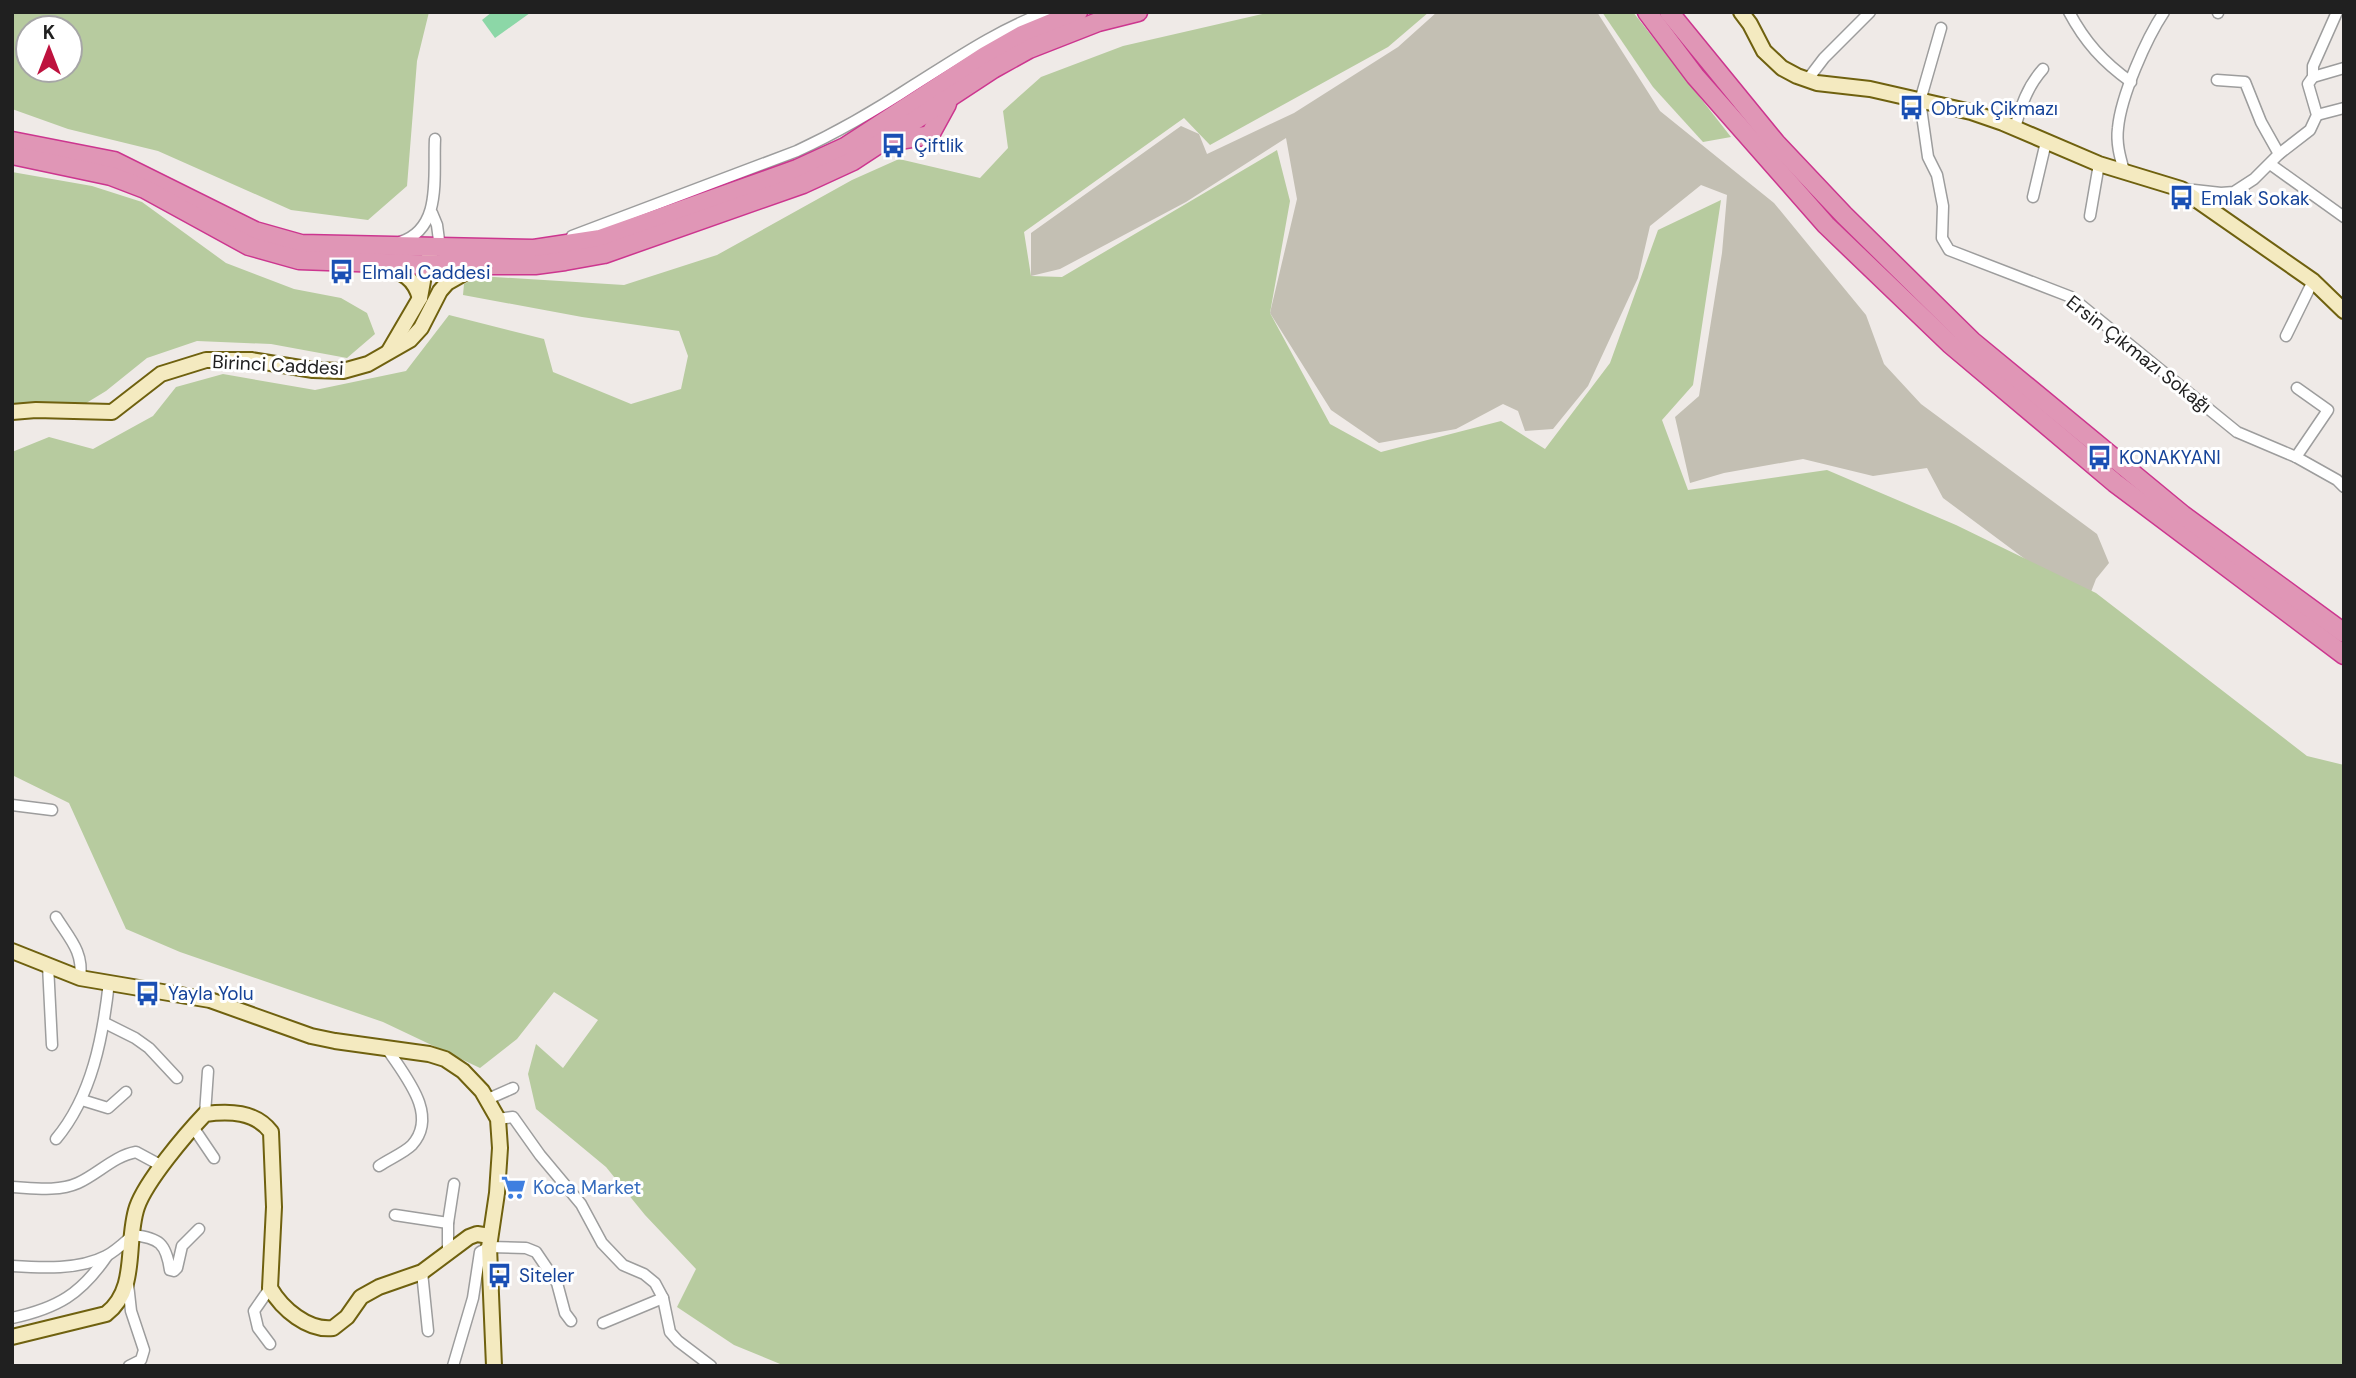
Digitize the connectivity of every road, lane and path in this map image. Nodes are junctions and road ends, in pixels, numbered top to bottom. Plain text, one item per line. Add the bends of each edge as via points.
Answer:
1 (1045, 12) edge
2 (1078, 12) edge
3 (1138, 12) edge
4 (1647, 12) edge
5 (1669, 12) edge
6 (1870, 12) edge
7 (2069, 12) edge
8 (2164, 12) edge
9 (2337, 12) edge
10 (1749, 16) edge
11 (1941, 28) dead end
12 (2344, 68) edge
13 (2043, 69) dead end
14 (2313, 77) junction
15 (1808, 79) junction
16 (2217, 80) dead end
17 (2130, 82) junction
18 (1920, 101) junction
19 (2344, 108) edge
20 (2317, 115) junction
21 (2015, 128) junction
22 (435, 139) dead end
23 (12, 141) edge
24 (2046, 142) junction
25 (12, 155) edge
26 (2279, 155) junction
27 (2099, 164) junction
28 (2270, 164) junction
29 (2124, 171) junction
30 (2181, 189) junction
31 (2033, 197) dead end
32 (432, 213) junction
33 (2090, 216) dead end
34 (2344, 217) edge
35 (385, 247) junction
36 (435, 259) junction
37 (348, 262) junction
38 (484, 264) junction
39 (2313, 281) junction
40 (426, 301) junction
41 (2344, 311) edge
42 (2286, 336) dead end
43 (2297, 388) dead end
44 (12, 412) edge
45 (2296, 457) junction
46 (2344, 487) edge
47 (2344, 633) edge
48 (2344, 655) edge
49 (12, 804) edge
50 (52, 810) dead end
51 (56, 917) dead end
52 (12, 951) edge
53 (48, 965) junction
54 (80, 978) junction
55 (109, 982) junction
56 (105, 1023) junction
57 (52, 1045) dead end
58 (386, 1047) junction
59 (208, 1071) dead end
60 (177, 1078) dead end
61 (513, 1088) dead end
62 (126, 1092) dead end
63 (488, 1099) junction
64 (82, 1100) junction
65 (205, 1114) junction
66 (498, 1119) junction
67 (193, 1127) junction
68 (56, 1139) dead end
69 (214, 1158) dead end
70 (162, 1166) junction
71 (379, 1166) dead end
72 (454, 1184) dead end
73 (12, 1187) edge
74 (395, 1215) dead end
75 (448, 1223) junction
76 (199, 1229) dead end
77 (133, 1235) junction
78 (489, 1242) junction
79 (448, 1254) junction
80 (108, 1256) junction
81 (12, 1266) edge
82 (422, 1272) junction
83 (128, 1277) junction
84 (270, 1288) junction
85 (663, 1297) junction
86 (12, 1318) edge
87 (571, 1321) dead end
88 (603, 1323) dead end
89 (428, 1331) dead end
90 (12, 1337) edge
91 (270, 1344) dead end
92 (453, 1364) edge
93 (129, 1366) edge
94 (494, 1366) edge
95 (711, 1366) edge

1 - 36 street via 973,47 878,108 797,151 563,239 455,241
2 - 36 highway via 1022,35 845,147 797,169 600,239
3 - 38 highway via 1029,49 853,161 803,184 604,254 535,265
4 - 48 highway via 1695,76 1826,225 1950,344 2115,483
5 - 47 highway via 1776,143 1972,341 2183,515
6 - 15 street
7 - 17 street via 2083,38
8 - 17 street
9 - 14 street via 2313,66
10 - 15 street via 1764,51 1782,68
11 - 18 street
12 - 14 street
13 - 21 street via 2022,101
14 - 20 street via 2308,84
15 - 18 street
16 - 26 street via 2245,82
17 - 29 street via 2118,127
18 - 21 street
18 - 45 street, Ersin Çıkmazı Sokağı via 1928,157 1937,175 1942,206 1942,238 1949,250 2071,297 2237,432
19 - 20 street
20 - 26 street via 2310,130
21 - 24 street
22 - 32 street
23 - 35 highway via 114,161 278,239
24 - 27 street
24 - 31 street
25 - 37 highway via 111,176 145,189 249,246 274,254
26 - 28 street
27 - 29 street
27 - 33 street
28 - 30 street via 2234,192
28 - 34 street
29 - 30 street
30 - 39 street
32 - 35 street via 415,235
32 - 36 street via 438,225
35 - 36 highway
36 - 37 highway
36 - 38 highway
36 - 40 street, Birinci Caddesi
37 - 40 street via 405,275
38 - 40 street, Birinci Caddesi via 447,283
39 - 41 street
39 - 42 street
40 - 44 street, Birinci Caddesi via 421,328 410,340 369,364 344,371 251,360 206,360 161,374 112,411
43 - 45 street via 2328,410
45 - 46 street, Ersin Çıkmazı Sokağı
49 - 50 street
51 - 54 street via 80,956
52 - 53 street
53 - 54 street
53 - 57 street
54 - 55 street
55 - 56 street
55 - 58 street via 210,1000 311,1036
56 - 60 street via 149,1048
56 - 64 street
58 - 63 street via 444,1059 463,1071
58 - 71 street via 417,1096 422,1118 411,1146
59 - 65 street
61 - 63 street
62 - 64 street via 108,1108
63 - 66 street
64 - 68 street
65 - 67 street
65 - 84 street via 229,1111 247,1115 271,1132
66 - 78 street via 497,1194
66 - 85 street via 513,1117 581,1204 602,1243 623,1265 655,1283
67 - 69 street
67 - 70 street
70 - 73 street via 136,1152 66,1187
70 - 77 street via 138,1205
72 - 75 street
74 - 75 street
75 - 79 street
76 - 77 street via 182,1246 174,1271 164,1247 156,1240
77 - 80 street
77 - 83 street
78 - 79 street via 477,1234
78 - 87 street via 536,1252 557,1283
78 - 92 street via 477,1260 473,1298
78 - 94 street
79 - 82 street
80 - 81 street via 76,1265
80 - 86 street via 72,1296
82 - 84 street via 361,1297 339,1325 327,1329 314,1327 288,1310
82 - 89 street
83 - 90 street via 116,1306 106,1314
83 - 93 street via 131,1311 144,1350 141,1360
84 - 91 street via 254,1311 258,1328
85 - 88 street
85 - 95 street via 670,1332

